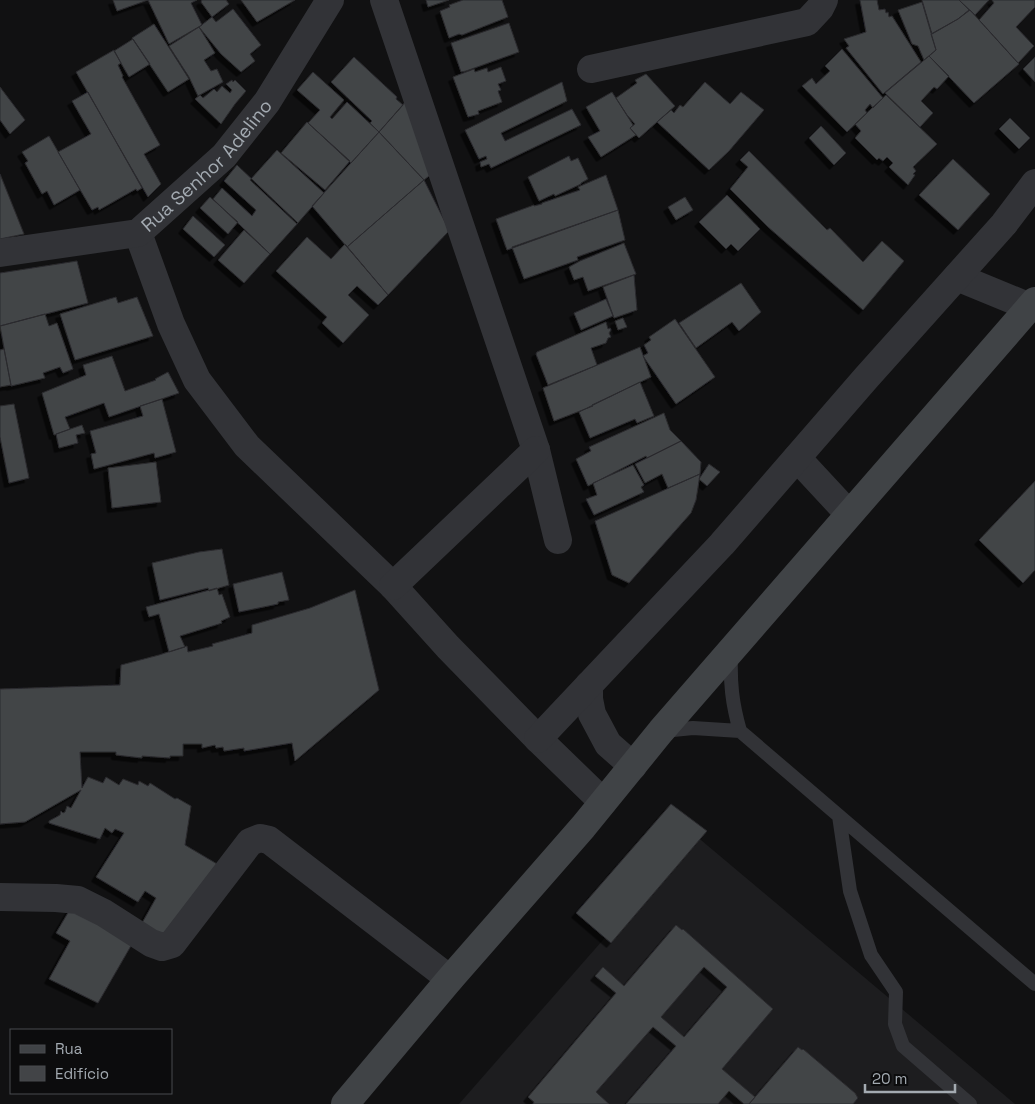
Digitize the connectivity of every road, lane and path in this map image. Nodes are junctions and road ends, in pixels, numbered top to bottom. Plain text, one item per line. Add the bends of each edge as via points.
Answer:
1 (330, 0) edge
2 (384, 0) edge
3 (824, 0) edge
4 (590, 69) dead end
5 (1035, 183) edge
6 (138, 233) junction
7 (0, 253) edge
8 (957, 277) junction
9 (1032, 304) edge
10 (536, 450) junction
11 (797, 458) junction
12 (849, 514) junction
13 (558, 540) dead end
14 (393, 586) junction
15 (732, 650) junction
16 (590, 685) junction
17 (661, 731) junction
18 (740, 731) junction
19 (538, 739) junction
20 (633, 766) junction
21 (603, 802) junction
22 (840, 816) junction
23 (0, 897) edge
24 (450, 979) junction
25 (1035, 984) edge
26 (345, 1104) edge
27 (970, 1104) edge

1 - 6 street, Rua Senhor Adelino via 267,102 224,156
2 - 10 street
3 - 4 street via 807,22
5 - 8 street
6 - 7 street, Rua Senhor Adelino
6 - 14 street via 171,324 197,380 247,446
8 - 9 street
8 - 11 street
9 - 12 street
10 - 13 street
10 - 14 street
11 - 12 street
11 - 16 street via 722,544
12 - 15 street
14 - 19 street
15 - 17 street
15 - 18 lane via 732,702
16 - 19 street
16 - 20 street via 592,714 608,744
17 - 18 lane via 693,728
17 - 20 street
18 - 22 lane
19 - 21 street
20 - 21 street
21 - 24 street
22 - 25 lane
22 - 27 lane via 850,891 871,955 896,992 895,1024 903,1046
23 - 24 street via 78,900 162,947 172,944 250,842 260,838 269,840
24 - 26 street

